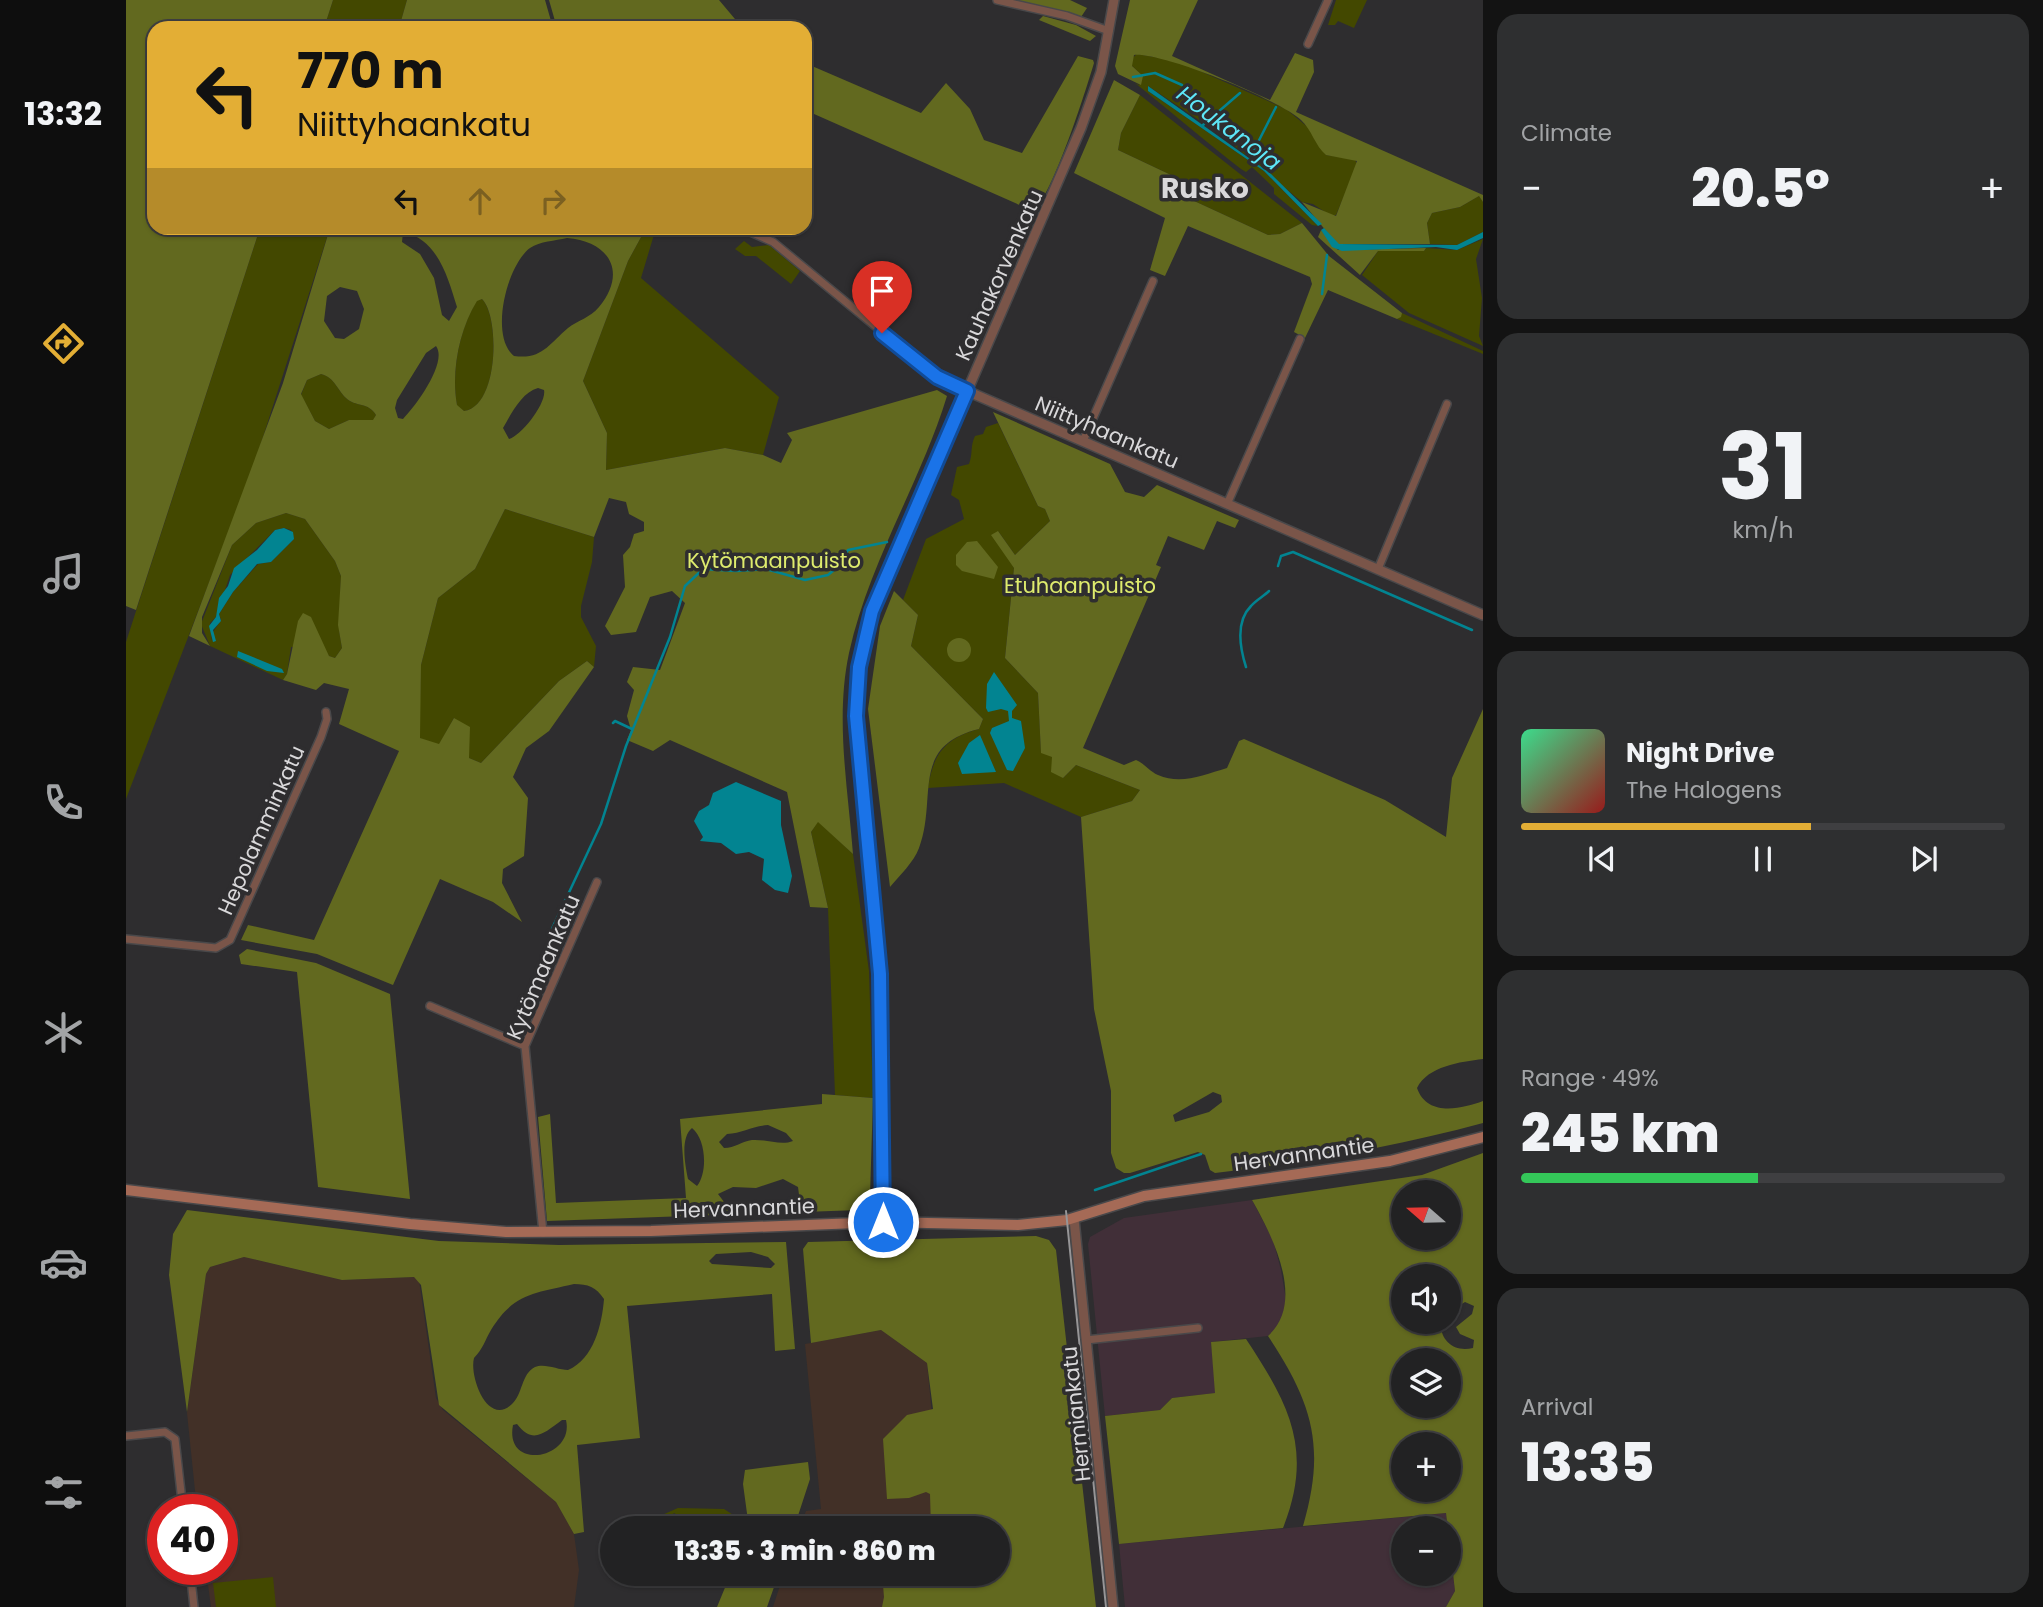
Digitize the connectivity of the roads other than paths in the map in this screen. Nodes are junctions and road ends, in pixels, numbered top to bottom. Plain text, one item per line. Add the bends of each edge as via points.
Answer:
1 (997, 0) edge
2 (1114, 0) edge
3 (1328, 0) edge
4 (1109, 31) junction
5 (1308, 44) dead end
6 (756, 235) edge
7 (1153, 281) dead end
8 (1300, 339) dead end
9 (967, 391) junction
10 (1447, 404) dead end
11 (1083, 441) junction
12 (1228, 502) junction
13 (1378, 569) junction
14 (1483, 615) edge
15 (326, 712) dead end
16 (597, 882) dead end
17 (126, 939) edge
18 (430, 1006) dead end
19 (525, 1046) junction
20 (1483, 1137) edge
21 (126, 1190) edge
22 (1074, 1219) junction
23 (883, 1222) junction
24 (543, 1233) junction
25 (1198, 1328) dead end
26 (1086, 1340) junction
27 (126, 1436) edge
28 (181, 1494) edge
29 (192, 1585) edge
30 (194, 1607) edge
31 (1113, 1607) edge

1 - 4 street
2 - 4 street, Kauhakorvenkatu
3 - 5 street
4 - 9 street, Kauhakorvenkatu via 1095,93
6 - 9 street, Niittyhaankatu via 773,242 937,377
7 - 11 street
8 - 12 street
9 - 11 street, Niittyhaankatu
9 - 23 street, Kauhakorvenkatu via 872,611 859,667 856,716 881,987
10 - 13 street
11 - 12 street, Niittyhaankatu
12 - 13 street, Niittyhaankatu
13 - 14 street, Niittyhaankatu
15 - 17 street, Hepolamminkatu via 321,737 230,940 216,948
16 - 19 street, Kytömaankatu
18 - 19 street
19 - 24 street, Kytömaankatu
20 - 22 main road, Hervannantie via 1347,1169 1144,1196
21 - 24 main road, Hervannantie via 433,1227
22 - 23 main road, Hervannantie via 1018,1225
22 - 26 street, Hermiankatu
23 - 24 main road, Hervannantie
25 - 26 street
26 - 31 street, Hermiankatu
27 - 28 street via 165,1432 175,1439
29 - 30 street

